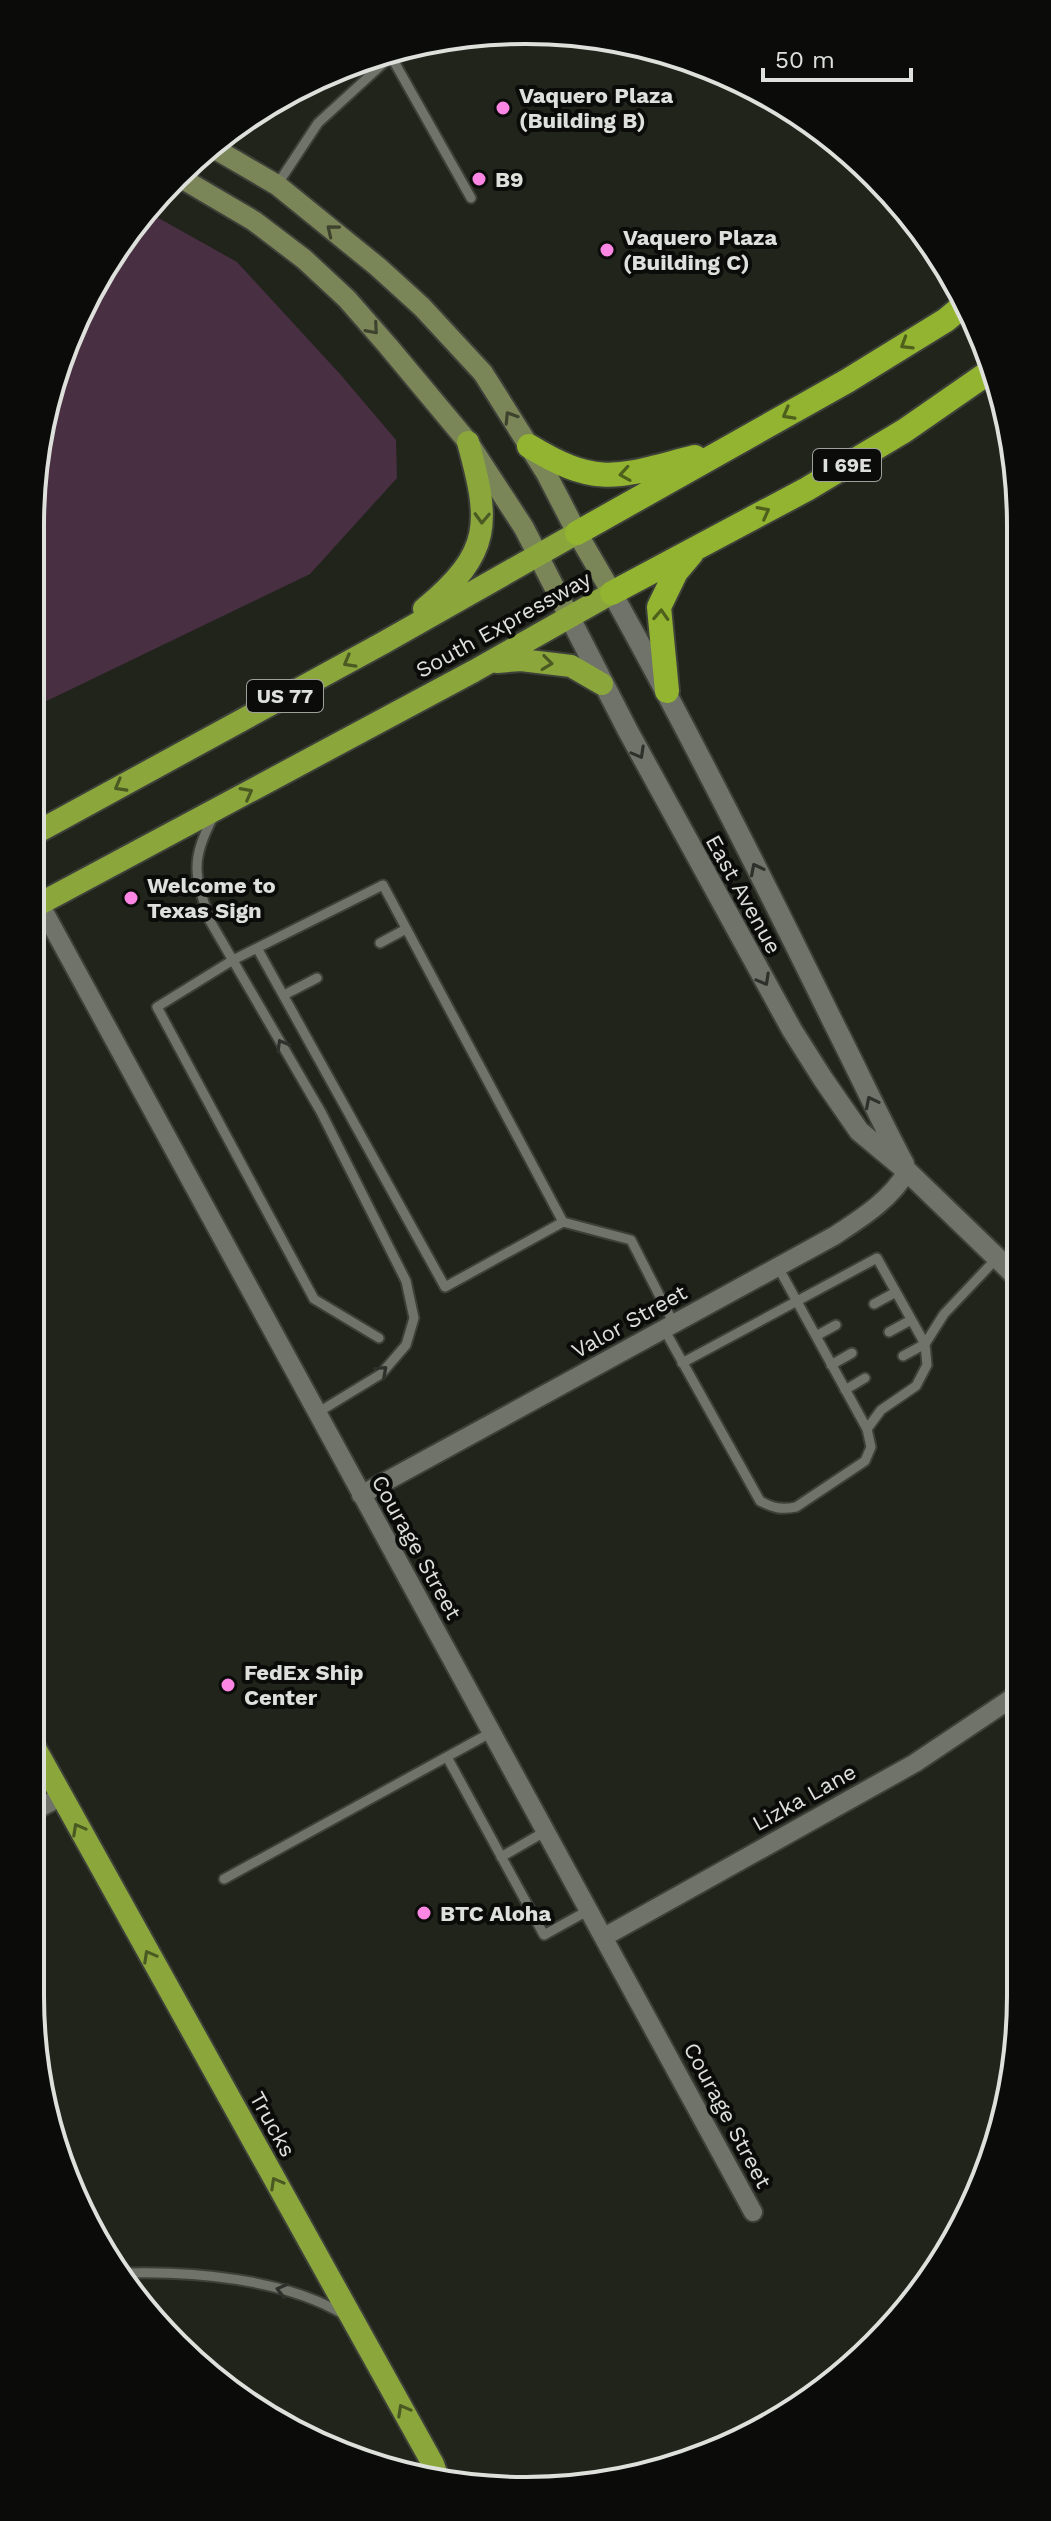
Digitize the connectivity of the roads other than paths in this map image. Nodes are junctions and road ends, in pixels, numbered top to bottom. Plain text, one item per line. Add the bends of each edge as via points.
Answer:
1 (392, 63) edge
2 (382, 66) edge
3 (221, 152) edge
4 (188, 182) edge
5 (277, 185) junction
6 (471, 198) dead end
7 (956, 312) edge
8 (983, 376) edge
9 (468, 442) junction
10 (529, 446) junction
11 (728, 448) junction
12 (577, 533) junction
13 (696, 548) junction
14 (539, 555) junction
15 (612, 593) junction
16 (570, 618) junction
17 (383, 643) junction
18 (488, 663) junction
19 (602, 684) junction
20 (667, 691) junction
21 (217, 809) junction
22 (44, 828) edge
23 (44, 902) edge
24 (44, 923) edge
25 (406, 929) junction
26 (380, 943) dead end
27 (257, 948) junction
28 (233, 960) junction
29 (317, 978) dead end
30 (284, 995) junction
31 (907, 1171) junction
32 (563, 1222) junction
33 (997, 1258) junction
34 (778, 1267) junction
35 (1007, 1268) edge
36 (896, 1292) junction
37 (796, 1302) junction
38 (874, 1304) dead end
39 (911, 1320) junction
40 (836, 1325) dead end
41 (669, 1326) junction
42 (889, 1332) dead end
43 (816, 1336) junction
44 (379, 1338) dead end
45 (925, 1344) junction
46 (852, 1353) dead end
47 (903, 1356) dead end
48 (682, 1363) junction
49 (831, 1365) junction
50 (865, 1378) dead end
51 (845, 1390) junction
52 (317, 1413) junction
53 (867, 1429) junction
54 (361, 1495) junction
55 (1007, 1701) edge
56 (492, 1732) junction
57 (447, 1757) junction
58 (44, 1766) edge
59 (60, 1797) junction
60 (44, 1806) edge
61 (546, 1831) junction
62 (501, 1857) junction
63 (224, 1879) dead end
64 (589, 1910) junction
65 (604, 1937) junction
66 (753, 2212) dead end
67 (132, 2273) edge
68 (353, 2320) junction
69 (434, 2468) edge

1 - 6 lane
2 - 5 lane via 318,123
3 - 5 main road
4 -> 9 main road via 254,221 304,259 347,299
10 -> 5 main road via 483,373 422,307
7 -> 11 highway, South Expressway
13 -> 8 highway, South Expressway / I 69E via 904,431
9 - 14 main road
9 -> 17 highway via 481,489 484,520 479,543 441,596
11 -> 10 highway via 619,476 588,474
10 - 12 main road
11 - 12 highway, South Expressway
12 - 14 highway, South Expressway / US 77
12 - 15 main road
13 - 15 highway, South Expressway / I 69E
20 -> 13 highway via 659,607 676,572
14 - 16 main road
14 - 17 highway, South Expressway / US 77
15 - 16 highway, South Expressway
15 - 20 street, East Avenue
16 - 18 highway, South Expressway
16 - 19 street, East Avenue
17 -> 22 highway, South Expressway / US 77
18 -> 19 highway via 521,660 571,666
21 -> 18 highway, South Expressway
19 -> 31 street, East Avenue via 807,1055 859,1131
31 -> 20 street, East Avenue
21 - 23 highway, South Expressway
21 - 28 lane via 196,859 199,889
24 - 52 street, Courage Street
25 - 26 lane
25 - 27 lane via 383,885
25 - 32 lane
27 - 28 lane
27 - 30 lane
28 - 44 lane via 157,1007 314,1299
52 -> 28 lane via 381,1374 406,1345 414,1318 406,1281 338,1144
29 - 30 lane
30 - 32 lane via 445,1287
31 - 33 street, East Avenue
31 - 34 street, Valor Street via 860,1219
32 - 41 lane via 631,1240
33 - 35 street, East Avenue
33 - 45 lane via 944,1314
34 - 37 lane
34 - 41 street, Valor Street
36 - 37 lane via 877,1258
36 - 38 lane
36 - 39 lane
37 - 43 lane
37 - 48 lane
39 - 42 lane
39 - 45 lane
40 - 43 lane
41 - 48 lane
41 - 54 street, Valor Street
43 - 49 lane
45 - 47 lane
45 - 53 lane via 927,1365 916,1386 881,1410
46 - 49 lane
48 - 53 lane via 760,1501 773,1508 796,1507 865,1461 871,1447
49 - 51 lane
50 - 51 lane
51 - 53 lane
52 - 54 street, Courage Street
54 - 56 street, Courage Street
55 - 65 street, Lizka Lane via 915,1763
56 - 57 lane
56 - 61 street, Courage Street
57 - 62 lane
57 - 63 lane
58 - 59 highway, Trucks
59 - 60 street
68 -> 59 highway, Trucks
61 - 62 lane
61 - 64 street, Courage Street
62 - 64 lane via 544,1935
64 - 65 street, Courage Street
65 - 66 street, Courage Street
68 -> 67 lane via 320,2301 252,2284
69 -> 68 highway, Trucks

